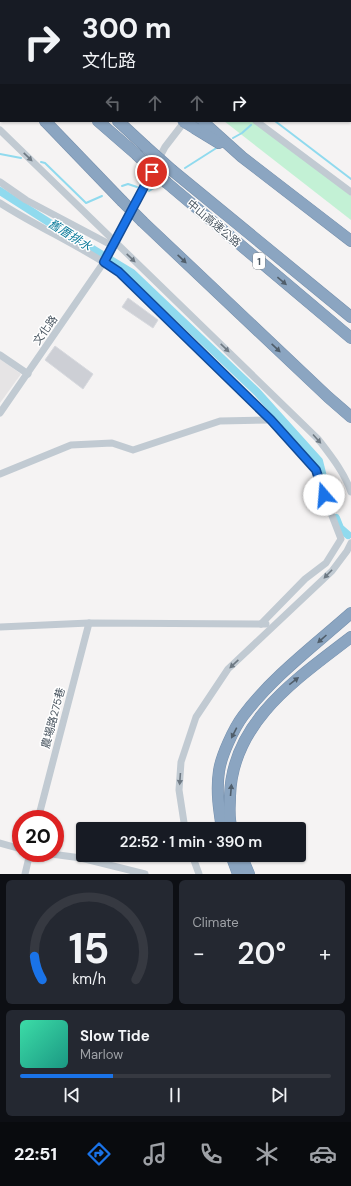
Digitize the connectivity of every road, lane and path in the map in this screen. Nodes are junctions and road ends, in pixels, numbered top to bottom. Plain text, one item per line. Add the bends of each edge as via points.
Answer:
1 (39, 122) edge
2 (46, 122) edge
3 (99, 122) edge
4 (119, 122) edge
5 (183, 122) edge
6 (188, 122) edge
7 (257, 122) edge
8 (199, 125) edge
9 (0, 130) edge
10 (88, 167) junction
11 (0, 182) edge
12 (351, 192) edge
13 (0, 203) edge
14 (351, 241) edge
15 (114, 246) junction
16 (105, 261) junction
17 (351, 317) edge
18 (351, 338) edge
19 (0, 355) edge
20 (28, 374) junction
21 (0, 413) edge
22 (351, 416) edge
23 (271, 420) junction
24 (0, 474) edge
25 (351, 492) edge
26 (351, 543) edge
27 (351, 613) edge
28 (89, 624) junction
29 (261, 624) junction
30 (276, 624) junction
31 (0, 627) edge
32 (351, 637) edge
33 (40, 810) edge
34 (184, 822) edge
35 (221, 822) edge
36 (229, 822) edge
37 (0, 843) edge
38 (12, 846) edge
39 (64, 856) edge
40 (28, 862) edge
41 (195, 862) edge
42 (233, 862) edge
43 (244, 862) edge
44 (25, 874) edge
45 (145, 874) edge
46 (199, 874) edge
47 (238, 874) edge
48 (249, 874) edge

1 - 10 highway
2 - 10 highway
3 -> 18 highway, 中山高速公路 / 1, bridge via 167,183
4 - 17 highway, 中山高速公路 / 1, bridge via 173,171
5 - 15 street via 165,147
6 - 8 highway, bridge
7 - 12 street
8 - 14 highway
9 -> 15 street
10 -> 22 highway, bridge via 143,222
11 - 15 street via 26,200
13 - 16 street via 23,218
15 - 16 street, 文化路
15 -> 25 street via 318,439 336,462
16 - 20 street, 文化路
16 - 23 street
19 - 20 street
20 - 21 street, 文化路
23 - 24 street via 220,421 133,450 112,442 71,445
23 - 29 street via 316,470 341,539 326,563 305,579
26 -> 30 street via 332,571
27 -> 35 highway via 281,675 242,716 225,749 219,771 218,796
28 - 29 street
28 - 31 street
28 - 33 street, 農場路275巷
29 - 30 street
30 -> 34 street via 228,669 196,718 181,762 179,790
36 -> 32 highway via 233,772 250,730 289,685
37 - 38 street
39 - 45 street
40 - 44 street
41 - 46 street
42 - 47 highway
43 - 48 highway

